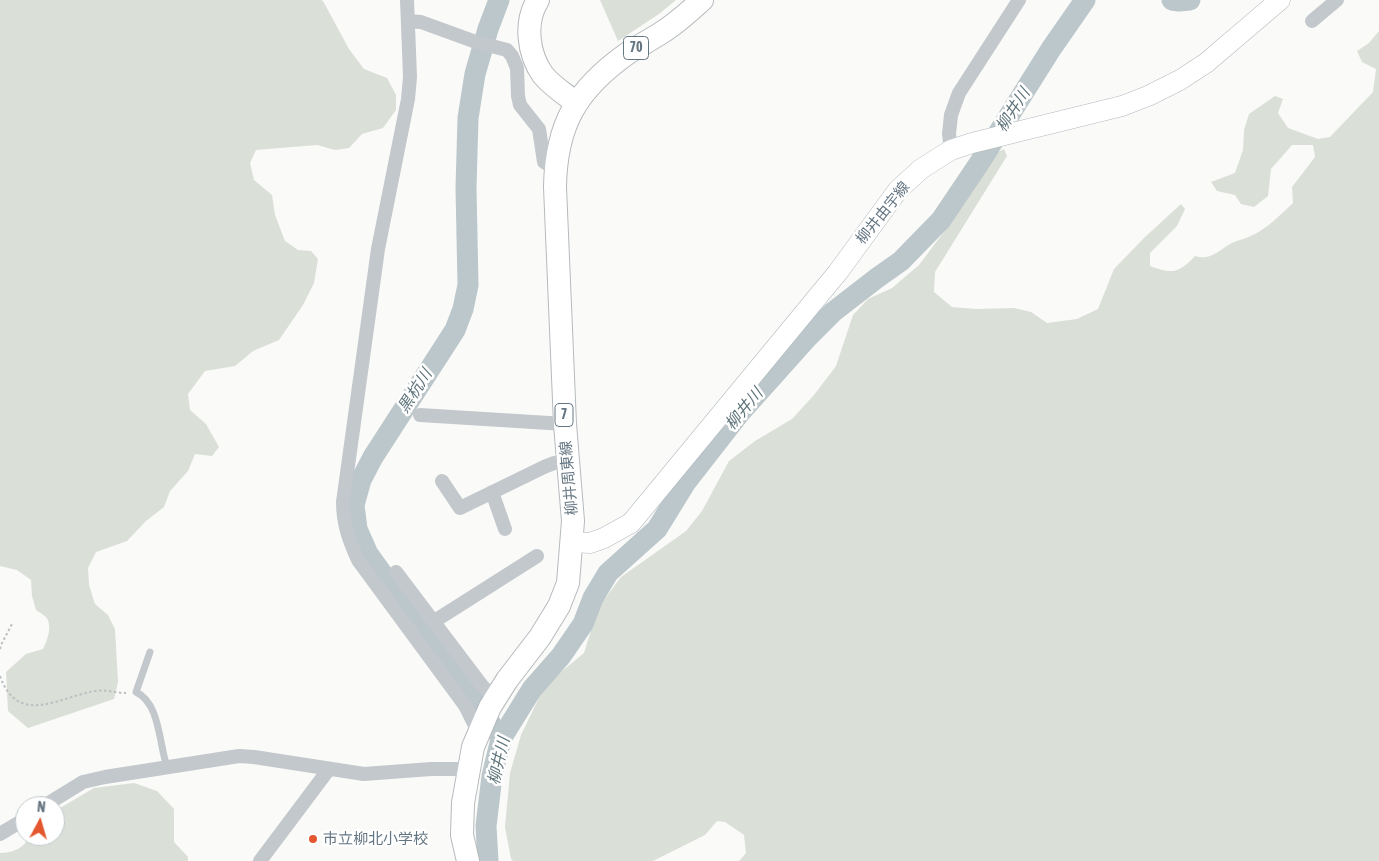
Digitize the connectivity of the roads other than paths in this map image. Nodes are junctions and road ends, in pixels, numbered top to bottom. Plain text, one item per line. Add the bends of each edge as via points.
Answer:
1 (407, 0) edge
2 (538, 0) edge
3 (702, 0) edge
4 (1019, 0) edge
5 (1280, 0) edge
6 (1337, 0) edge
7 (408, 21) junction
8 (1312, 21) dead end
9 (576, 103) junction
10 (951, 150) junction
11 (556, 169) junction
12 (420, 415) dead end
13 (565, 424) junction
14 (569, 462) junction
15 (442, 481) dead end
16 (492, 492) junction
17 (505, 529) dead end
18 (572, 542) junction
19 (537, 556) dead end
20 (396, 572) dead end
21 (433, 622) junction
22 (150, 652) dead end
23 (493, 702) junction
24 (480, 729) junction
25 (167, 767) junction
26 (329, 769) junction
27 (469, 769) junction
28 (59, 796) edge
29 (15, 824) edge
30 (0, 834) edge
31 (260, 861) edge
32 (468, 861) edge

1 - 7 street
2 - 9 main road via 530,23 529,42 535,59 543,74
3 - 9 main road, 70 via 662,33 606,70
4 - 10 street via 959,93 950,115
5 - 10 main road, 柳井由宇線 via 1206,63 1148,96 1122,106
6 - 8 street
7 - 11 street via 421,22 507,50 517,68 520,105 539,129 544,162
7 - 24 street via 408,99 371,291 344,520 348,539 358,560 464,704 473,725
9 - 11 main road, 柳井周東線 / 7 via 561,136
10 - 18 main road, 柳井由宇線 via 921,169 898,190 838,272 631,523 590,543
11 - 13 main road, 柳井周東線 / 7
12 - 13 street
13 - 14 main road, 柳井周東線 / 7
14 - 16 street via 554,463
14 - 18 main road, 柳井周東線 / 7
15 - 16 street via 460,508
16 - 17 street
18 - 23 main road, 柳井周東線 / 7 via 568,583 559,606
19 - 21 street
20 - 21 street
21 - 23 street
22 - 25 lane via 136,692 153,710
23 - 24 main road, 柳井周東線 / 7
24 - 27 main road, 柳井周東線 / 7
25 - 26 street via 239,756
25 - 28 street via 83,782
26 - 27 street via 364,774 431,768
26 - 31 street
27 - 32 main road, 柳井周東線 / 7 via 462,835
29 - 30 street

